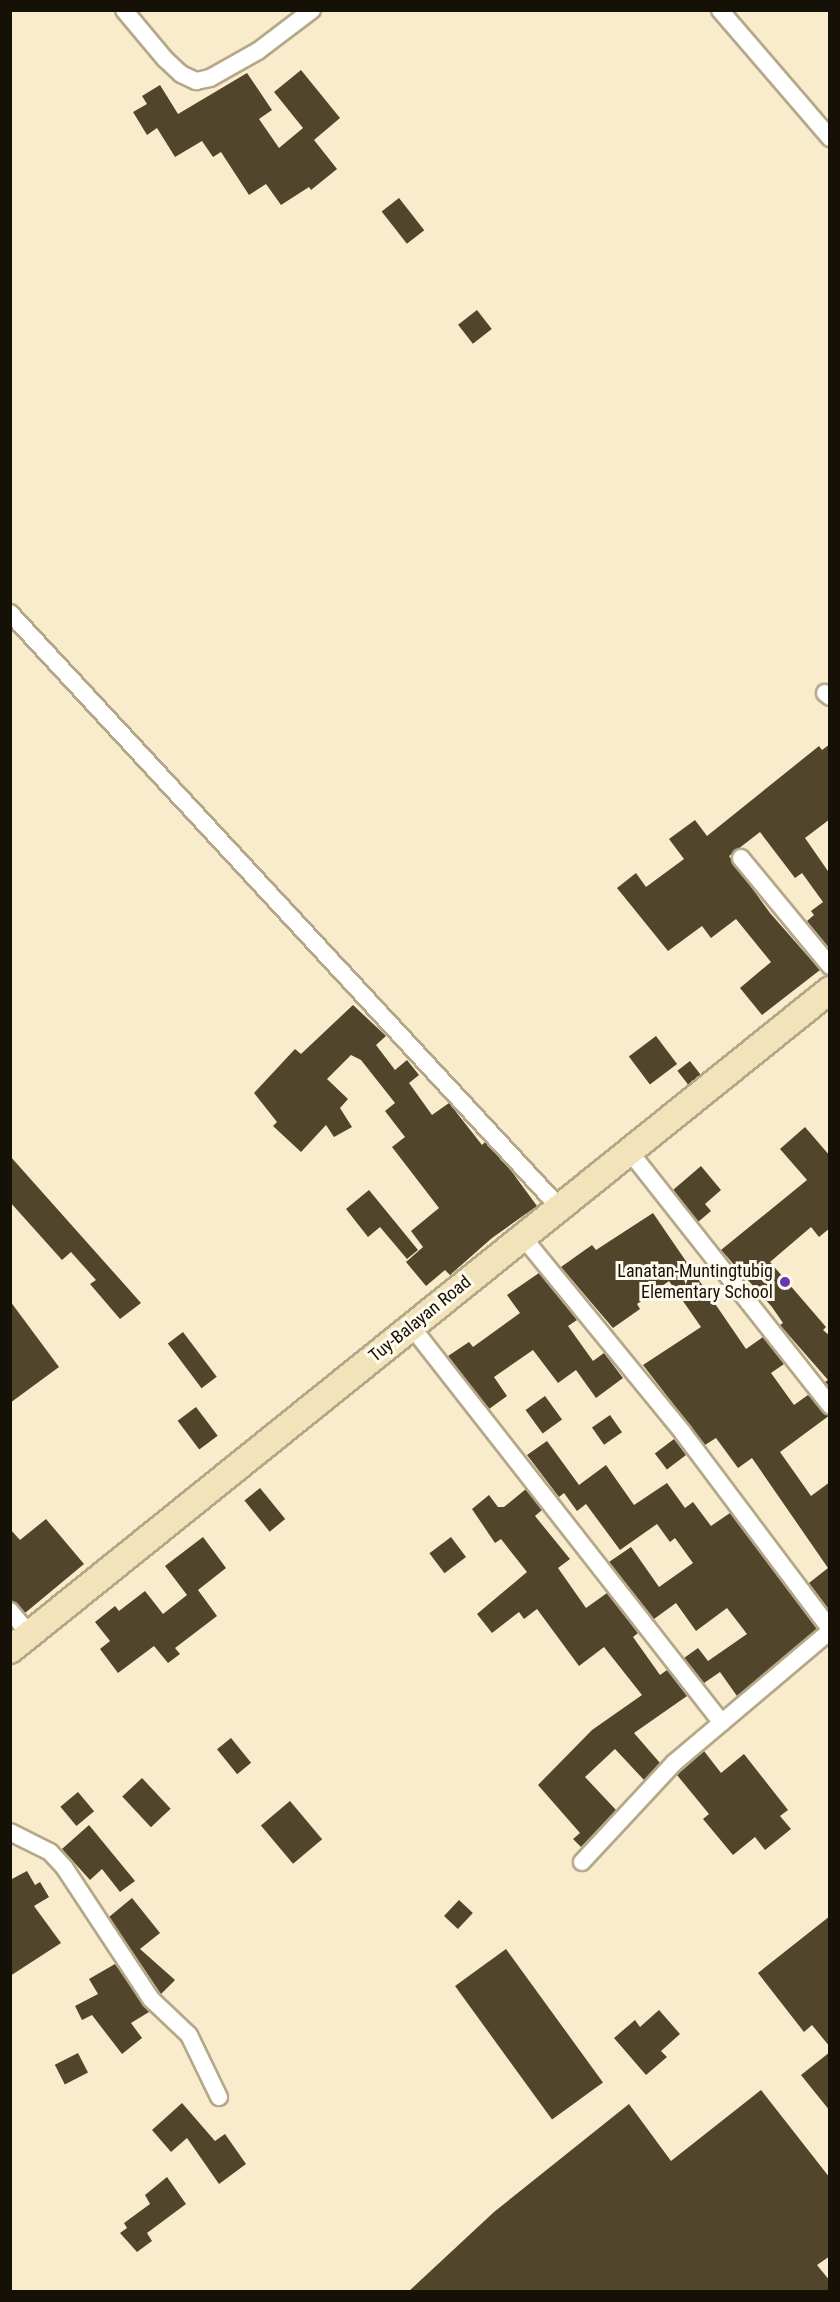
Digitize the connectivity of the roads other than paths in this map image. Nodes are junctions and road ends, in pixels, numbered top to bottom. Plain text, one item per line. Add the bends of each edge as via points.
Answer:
1 (124, 10) edge
2 (312, 10) edge
3 (720, 10) edge
4 (830, 138) edge
5 (10, 613) edge
6 (741, 858) dead end
7 (830, 966) edge
8 (830, 990) edge
9 (630, 1152) junction
10 (559, 1207) junction
11 (522, 1236) junction
12 (411, 1326) junction
13 (830, 1405) edge
14 (10, 1611) edge
15 (830, 1630) edge
16 (20, 1642) edge
17 (722, 1723) junction
18 (10, 1832) edge
19 (582, 1862) dead end
20 (219, 2097) dead end

1 - 2 street via 165,59 196,81 210,78 258,51
3 - 4 street via 762,65
5 - 10 street
6 - 7 street
8 - 9 main road, Tuy-Balayan Road
9 - 10 main road, Tuy-Balayan Road
9 - 13 street
10 - 11 main road, Tuy-Balayan Road
11 - 12 main road, Tuy-Balayan Road
11 - 15 street via 683,1433
12 - 16 main road, Tuy-Balayan Road
12 - 17 street
14 - 16 street
15 - 17 street
17 - 19 street via 674,1763
18 - 20 street via 51,1852 64,1868 151,1999 189,2034

